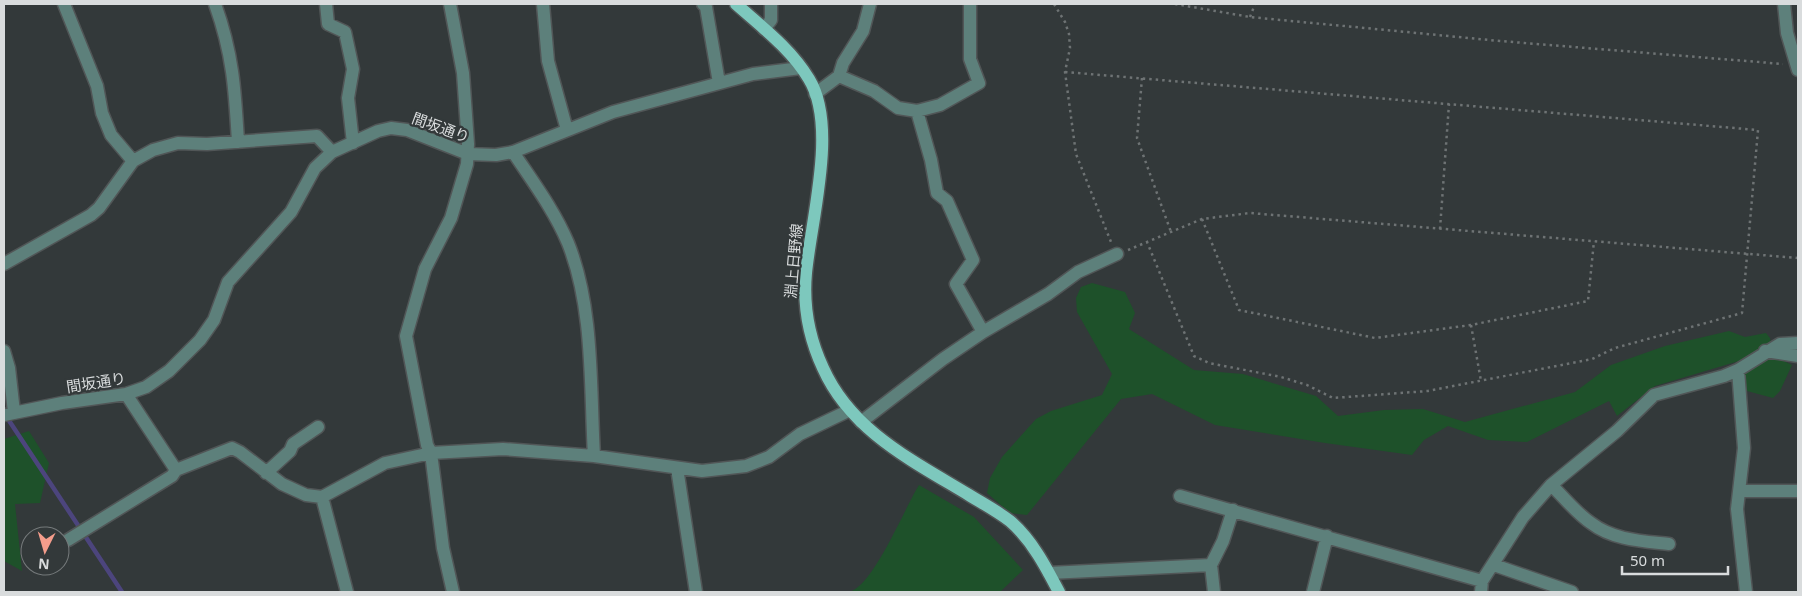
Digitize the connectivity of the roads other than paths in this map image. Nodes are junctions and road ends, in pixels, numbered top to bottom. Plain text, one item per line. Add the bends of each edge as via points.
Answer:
1 (64, 4) edge
2 (215, 4) edge
3 (326, 4) edge
4 (450, 4) edge
5 (543, 4) edge
6 (704, 4) edge
7 (736, 4) edge
8 (771, 4) edge
9 (870, 4) edge
10 (970, 4) edge
11 (1784, 4) edge
12 (764, 29) junction
13 (1797, 67) edge
14 (801, 68) junction
15 (839, 76) junction
16 (719, 83) junction
17 (815, 94) junction
18 (917, 111) junction
19 (567, 130) junction
20 (238, 142) junction
21 (353, 142) junction
22 (332, 152) junction
23 (513, 152) junction
24 (468, 154) junction
25 (133, 160) junction
26 (1117, 254) road end
27 (4, 264) edge
28 (983, 332) junction
29 (1798, 343) edge
30 (4, 351) edge
31 (1766, 351) junction
32 (1798, 356) edge
33 (1738, 370) junction
34 (126, 394) junction
35 (850, 410) junction
36 (9, 414) edge
37 (861, 422) junction
38 (318, 426) dead end
39 (431, 453) junction
40 (594, 456) junction
41 (677, 468) junction
42 (176, 470) junction
43 (266, 473) junction
44 (1551, 485) junction
45 (1739, 491) junction
46 (1798, 491) edge
47 (1180, 496) dead end
48 (322, 497) junction
49 (1233, 510) junction
50 (76, 535) dead end
51 (1327, 536) junction
52 (1669, 544) dead end
53 (1494, 564) junction
54 (1211, 565) junction
55 (1050, 573) junction
56 (1482, 587) edge
57 (347, 592) edge
58 (453, 592) edge
59 (696, 592) edge
60 (1059, 592) edge
61 (1214, 592) edge
62 (1313, 592) edge
63 (1572, 592) edge
64 (1746, 592) edge

1 - 25 street via 94,76 111,136
2 - 20 street via 227,37 233,69
3 - 21 street via 328,24 345,32 353,69 348,98
4 - 24 street via 463,73
5 - 19 street via 548,61
6 - 16 street
7 - 12 main road, 淵上日野線
8 - 12 street via 771,20
9 - 15 street via 863,31 843,63
10 - 18 street via 970,59 979,82 940,105
11 - 13 street via 1787,34
12 - 14 main road, 淵上日野線
14 - 16 street, 間坂通り via 753,74
14 - 17 main road, 淵上日野線
15 - 17 street
15 - 18 street via 874,91 898,108
16 - 19 street, 間坂通り via 612,112
17 - 35 main road, 淵上日野線 via 822,152 806,274 806,314 823,370
18 - 28 street via 937,193 947,201 973,260 956,284
19 - 23 street, 間坂通り
20 - 22 street via 317,136
20 - 25 street via 178,143
21 - 22 street, 間坂通り
21 - 24 street, 間坂通り via 391,128 407,130
22 - 34 street, 間坂通り via 315,168 291,212 228,282 214,320 200,340 169,371 146,388
23 - 24 street, 間坂通り
23 - 40 street via 544,196 576,265 588,335
24 - 39 street via 451,218 425,269 406,336
25 - 27 street via 91,215
26 - 28 street via 1078,272 1048,294
28 - 37 street
29 - 31 street via 1780,344
30 - 36 street via 9,368
31 - 32 street
31 - 33 street
33 - 44 street via 1654,395 1617,431
33 - 45 street via 1744,448
34 - 36 street, 間坂通り
34 - 42 street
35 - 37 main road, 淵上日野線
35 - 41 street via 800,434 769,457 746,466 702,471
37 - 55 main road, 淵上日野線 via 887,445 1011,523
38 - 43 street via 293,444 290,451
39 - 40 street via 502,449
39 - 48 street via 385,463
39 - 58 street via 443,548
40 - 41 street
41 - 59 street
42 - 43 street via 232,448
42 - 50 street via 172,476
43 - 48 street via 298,492
44 - 52 street via 1591,523 1610,534
44 - 53 street via 1523,517
45 - 46 street
45 - 64 street via 1737,509
47 - 49 street
48 - 57 street
49 - 51 street
49 - 54 street
51 - 56 street
51 - 62 street
53 - 56 street
53 - 63 street
54 - 55 street
54 - 61 street
55 - 60 main road, 淵上日野線

